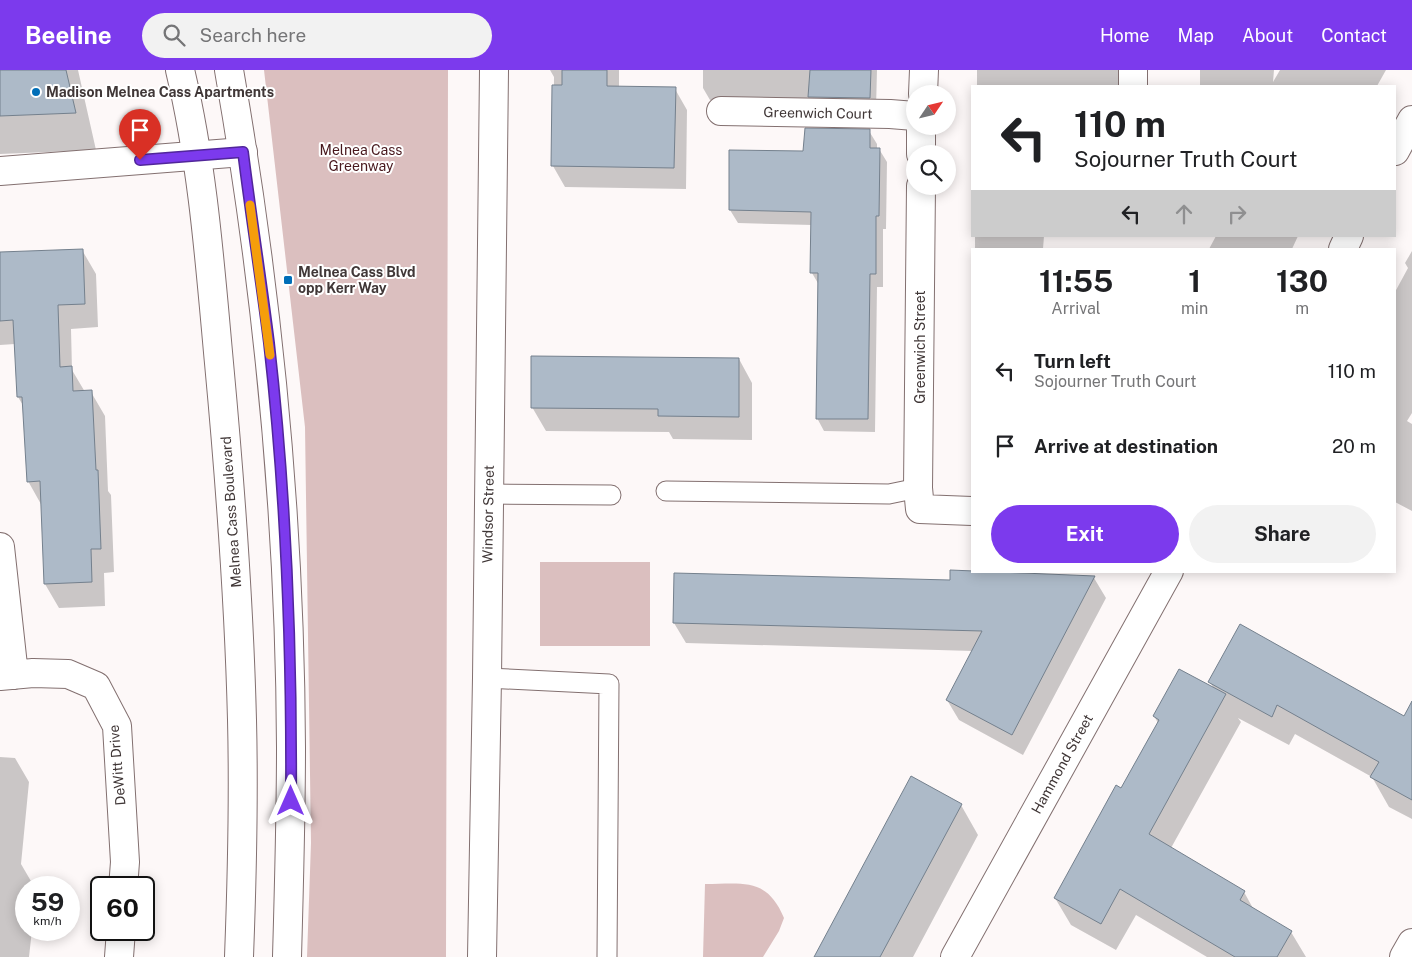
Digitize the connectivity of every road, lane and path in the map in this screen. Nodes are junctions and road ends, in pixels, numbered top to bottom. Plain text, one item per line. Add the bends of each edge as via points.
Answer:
1 (180, 70) edge
2 (229, 70) edge
3 (494, 70) edge
4 (924, 70) edge
5 (1134, 70) edge
6 (923, 85) edge
7 (1133, 85) edge
8 (721, 111) dead end
9 (906, 116) edge
10 (1412, 120) edge
11 (1396, 149) edge
12 (243, 152) junction
13 (198, 156) junction
14 (0, 172) edge
15 (921, 195) edge
16 (666, 491) dead end
17 (488, 494) junction
18 (612, 496) dead end
19 (919, 498) junction
20 (971, 511) edge
21 (0, 547) edge
22 (1169, 573) edge
23 (7, 675) edge
24 (487, 678) junction
25 (124, 876) edge
26 (120, 941) edge
27 (1412, 943) edge
28 (119, 957) edge
29 (239, 957) edge
30 (288, 957) edge
31 (482, 957) edge
32 (607, 957) edge
33 (955, 957) edge
34 (1404, 957) edge

1 - 13 street, Melnea Cass Boulevard
2 - 12 street
3 - 17 street, Windsor Street
4 - 6 street
5 - 7 street
8 - 9 street, Greenwich Court
10 - 11 street
12 - 13 street
12 - 30 street via 269,345 285,558 291,745
13 - 14 street
13 - 29 street, Melnea Cass Boulevard via 237,579 242,721
15 - 19 street, Greenwich Street
16 - 19 lane via 889,494
17 - 18 lane
17 - 24 street, Windsor Street
19 - 20 street
21 - 23 street
22 - 33 street, Hammond Street
23 - 25 street, DeWitt Drive via 68,674 96,686 116,726
24 - 31 street, Windsor Street
24 - 32 lane via 609,684
26 - 28 street
27 - 34 street

